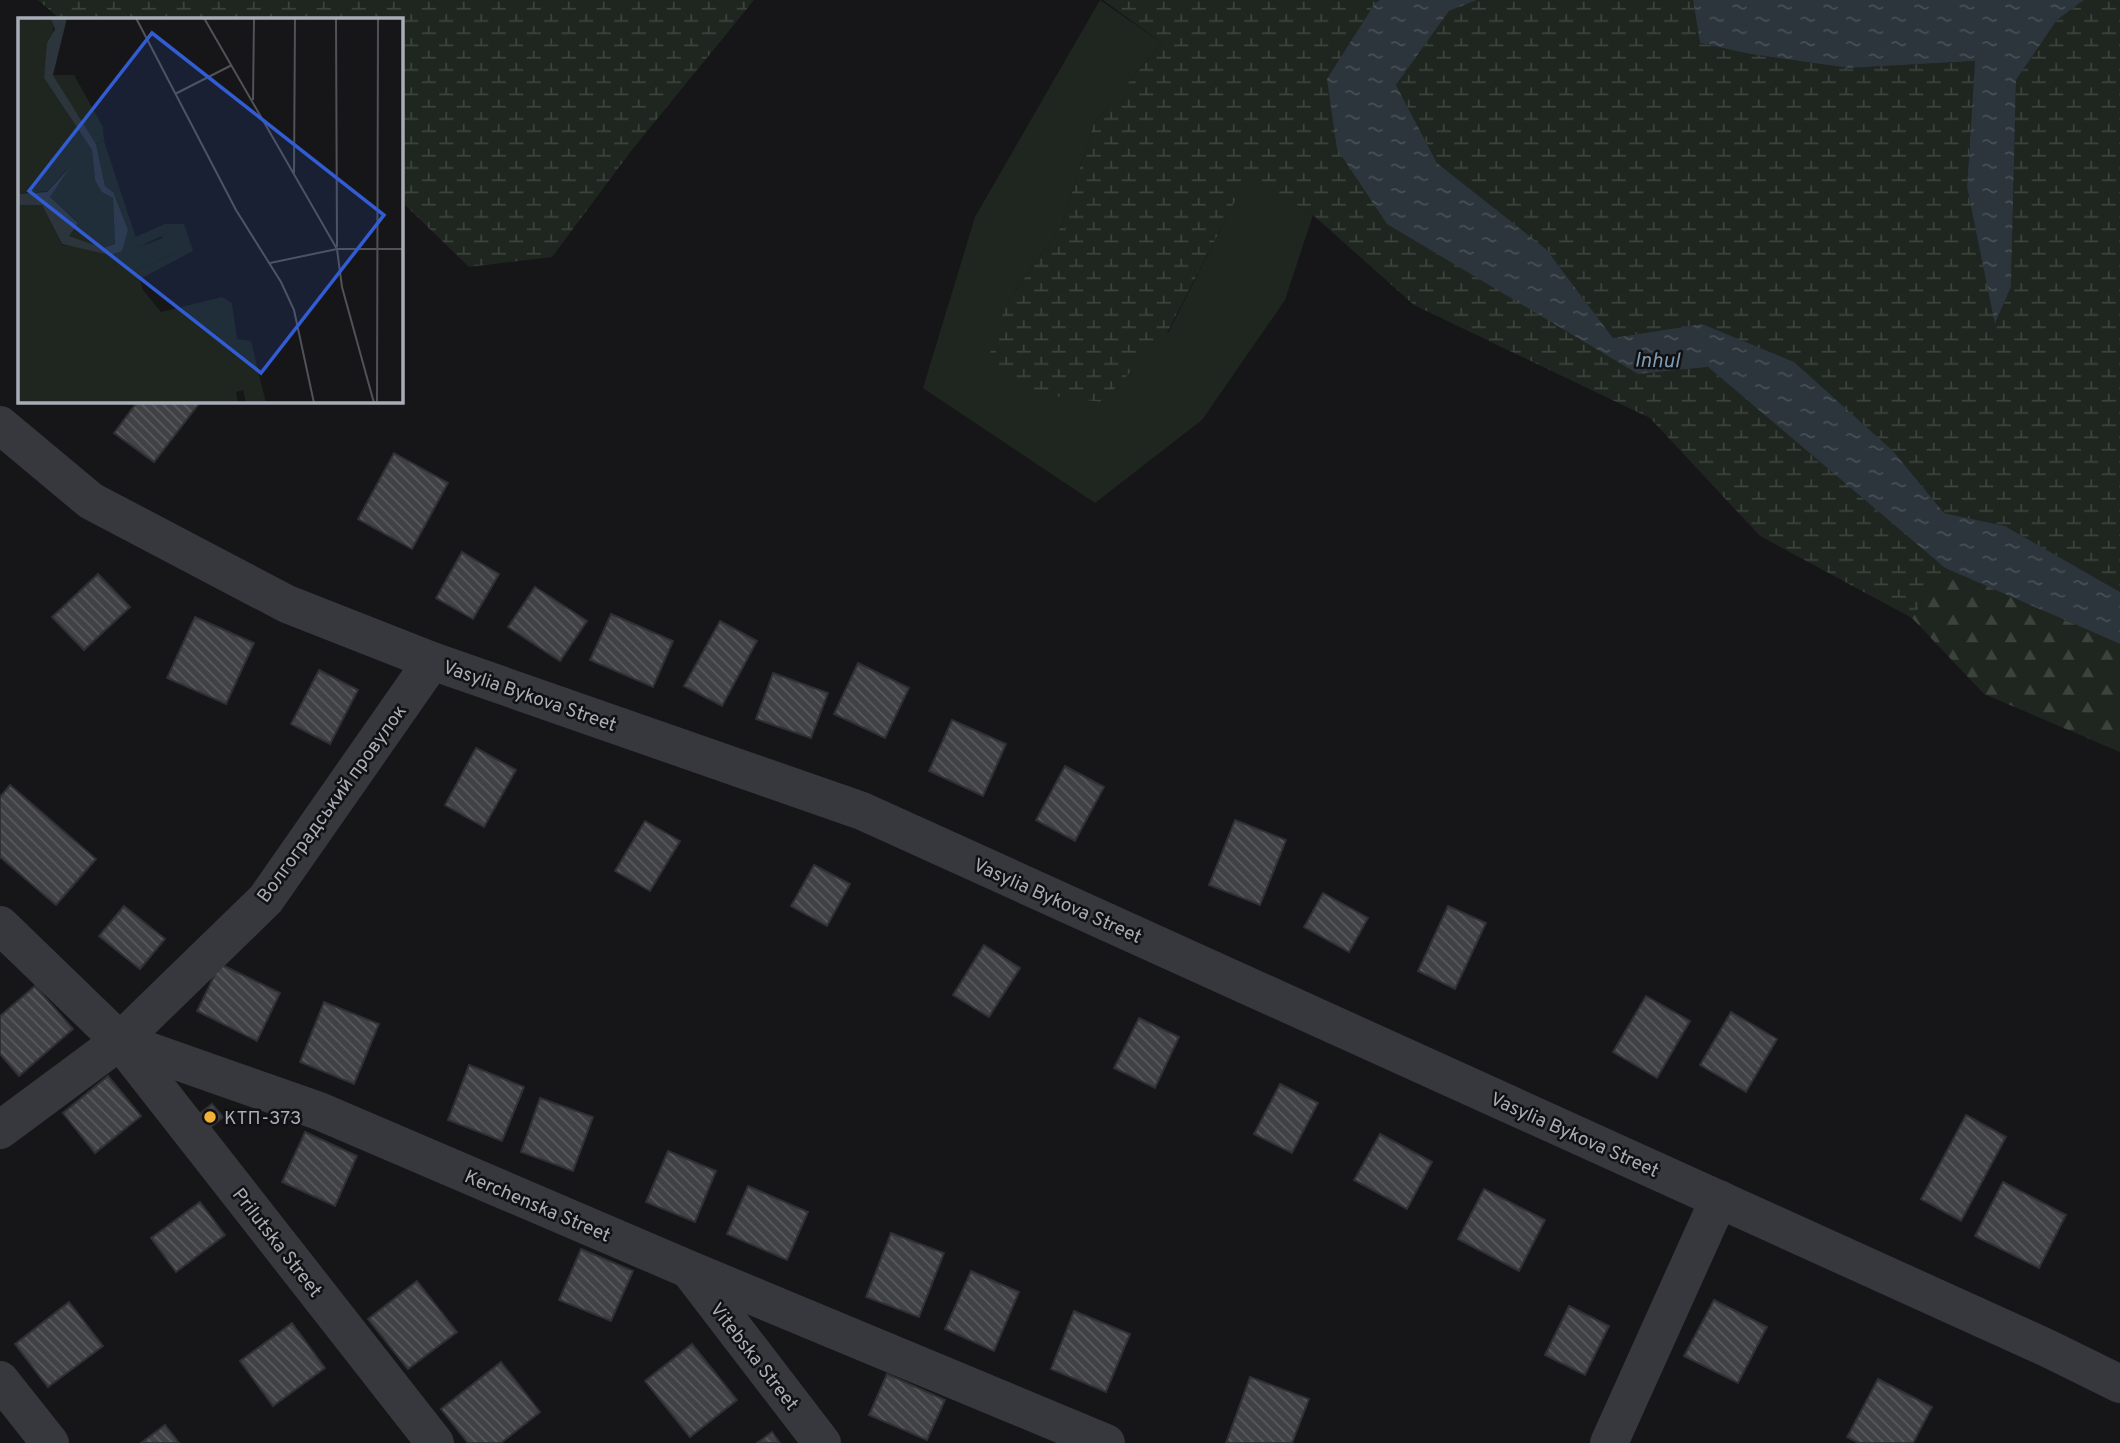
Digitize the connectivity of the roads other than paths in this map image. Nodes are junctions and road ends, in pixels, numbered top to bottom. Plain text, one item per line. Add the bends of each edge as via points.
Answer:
1 (0, 425) edge
2 (432, 661) junction
3 (0, 925) edge
4 (120, 1041) junction
5 (0, 1130) edge
6 (1720, 1199) junction
7 (688, 1269) junction
8 (0, 1380) edge
9 (2120, 1384) edge
10 (50, 1443) edge
11 (435, 1443) edge
12 (822, 1443) edge
13 (1106, 1443) edge
14 (1609, 1443) edge

1 - 2 street, Vasylia Bykova Street via 91,501 286,604
2 - 4 street, Волгоградський провулок via 266,899
2 - 6 street, Vasylia Bykova Street via 862,811
3 - 4 street, Kerchenska Street
4 - 5 street, Волгоградський провулок
4 - 7 street, Kerchenska Street via 319,1111
4 - 11 street, Prilutska Street
6 - 9 street, Vasylia Bykova Street
6 - 14 street
7 - 12 street, Vitebska Street
7 - 13 street, Kerchenska Street
8 - 10 street

